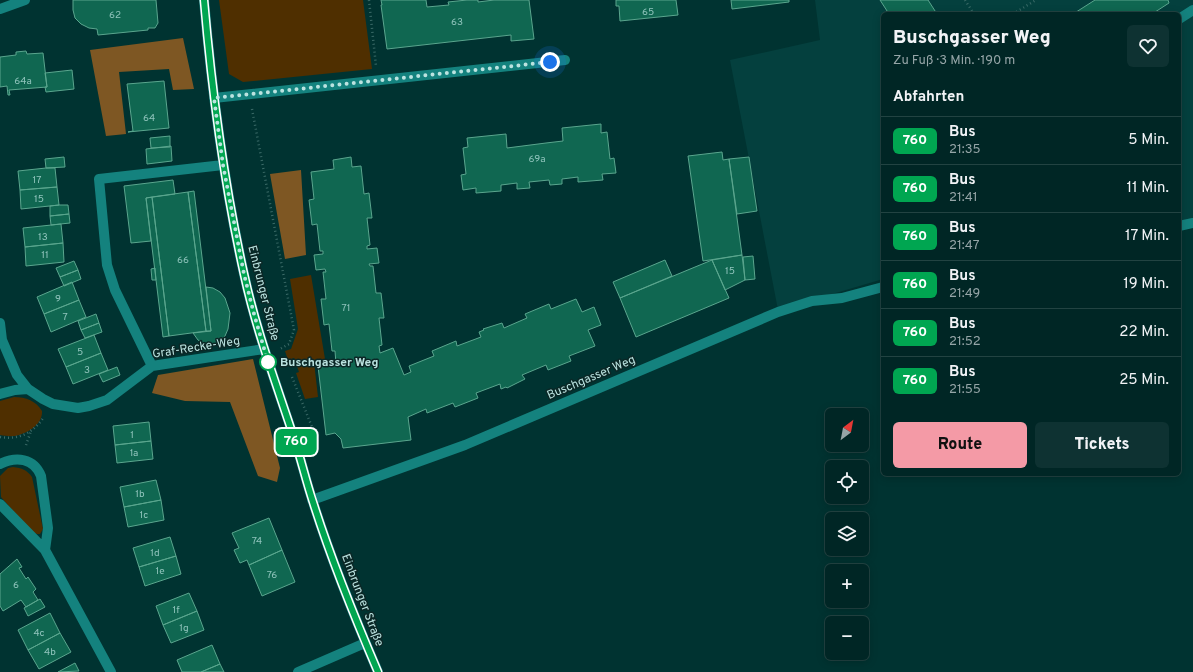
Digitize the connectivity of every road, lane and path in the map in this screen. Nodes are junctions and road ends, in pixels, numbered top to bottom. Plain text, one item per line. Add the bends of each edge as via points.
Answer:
1 (25, 0) edge
2 (204, 0) edge
3 (369, 0) edge
4 (965, 0) edge
5 (1036, 0) edge
6 (0, 9) edge
7 (1193, 10) edge
8 (973, 12) edge
9 (1016, 12) edge
10 (1181, 18) edge
11 (565, 60) dead end
12 (378, 80) junction
13 (250, 94) junction
14 (214, 98) junction
15 (223, 165) junction
16 (1193, 223) edge
17 (1181, 226) edge
18 (881, 288) edge
19 (0, 323) edge
20 (1, 343) edge
21 (264, 349) junction
22 (283, 355) dead end
23 (152, 366) junction
24 (292, 376) dead end
25 (28, 389) junction
26 (0, 394) edge
27 (53, 404) junction
28 (0, 437) edge
29 (295, 440) junction
30 (0, 464) edge
31 (312, 500) junction
32 (0, 504) edge
33 (45, 550) junction
34 (365, 643) junction
35 (111, 672) edge
36 (298, 672) edge
37 (378, 672) edge

1 - 6 street
2 - 14 street, Einbrunger Straße
3 - 12 path
4 - 8 path
5 - 9 path
7 - 10 street
11 - 12 street
12 - 13 street
13 - 14 street
13 - 22 path via 294,330 289,344 280,348
14 - 15 street, Einbrunger Straße
15 - 21 street, Einbrunger Straße via 244,274
15 - 23 street via 99,178 107,265 115,290
16 - 17 street
18 - 31 street, Buschgasser Weg via 842,298 812,301 778,312 465,445
19 - 20 street, Graf-Recke-Weg
20 - 25 street, Graf-Recke-Weg via 17,375
21 - 23 street, Graf-Recke-Weg
21 - 29 street, Einbrunger Straße
23 - 27 street, Graf-Recke-Weg via 107,400 78,408
24 - 29 path via 314,432
25 - 26 street
25 - 27 street, Graf-Recke-Weg
27 - 28 path via 36,427 27,433 19,437
29 - 31 street, Einbrunger Straße
30 - 33 street via 21,459 39,470 48,528
31 - 34 street, Einbrunger Straße
32 - 33 street
33 - 35 street
34 - 36 street
34 - 37 street, Einbrunger Straße

